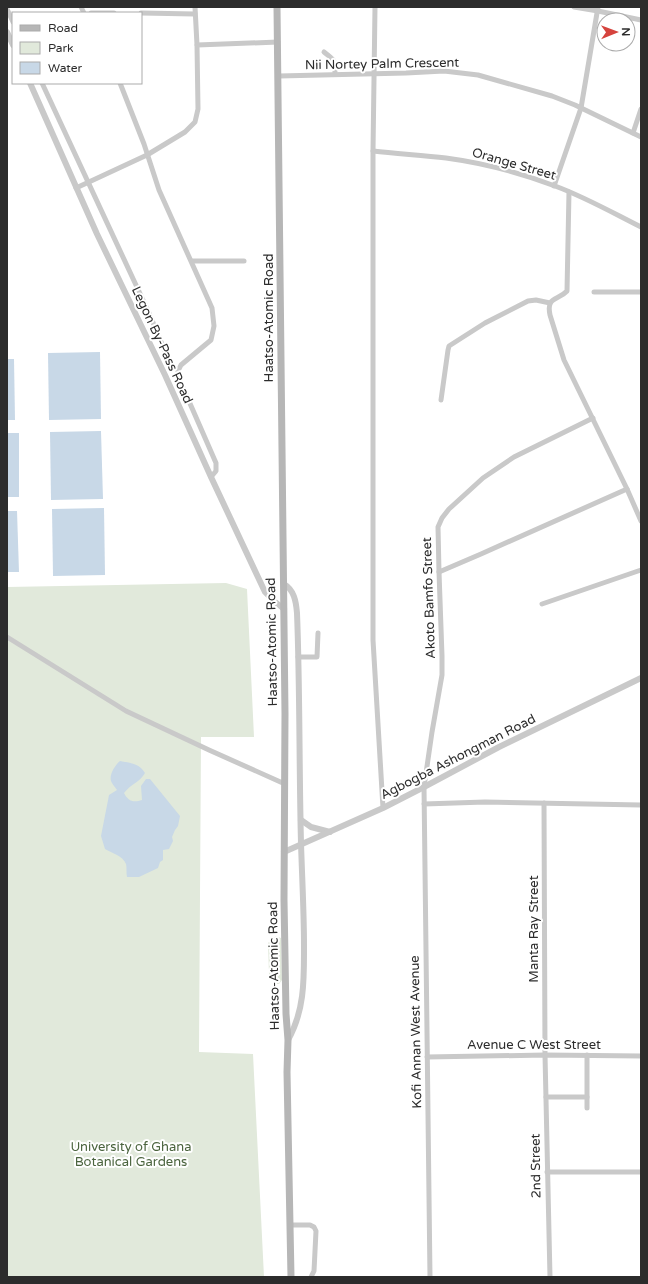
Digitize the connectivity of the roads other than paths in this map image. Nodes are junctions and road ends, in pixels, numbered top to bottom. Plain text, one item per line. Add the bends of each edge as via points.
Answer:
1 (195, 7) edge
2 (278, 7) edge
3 (376, 7) edge
4 (574, 7) edge
5 (7, 9) edge
6 (598, 9) edge
7 (142, 13) edge
8 (195, 14) junction
9 (12, 20) edge
10 (641, 20) edge
11 (7, 32) edge
12 (278, 42) junction
13 (12, 44) edge
14 (197, 45) junction
15 (324, 52) dead end
16 (335, 74) junction
17 (375, 74) junction
18 (279, 76) junction
19 (30, 84) edge
20 (42, 84) edge
21 (120, 84) edge
22 (581, 108) junction
23 (641, 109) edge
24 (633, 133) junction
25 (641, 137) edge
26 (373, 151) junction
27 (147, 155) junction
28 (88, 182) junction
29 (554, 186) junction
30 (76, 188) junction
31 (569, 192) junction
32 (641, 226) edge
33 (192, 261) junction
34 (244, 261) dead end
35 (594, 292) dead end
36 (641, 292) edge
37 (550, 303) junction
38 (169, 361) dead end
39 (441, 400) dead end
40 (592, 418) junction
41 (211, 477) junction
42 (627, 489) junction
43 (641, 521) edge
44 (641, 570) edge
45 (438, 572) junction
46 (284, 584) junction
47 (542, 604) dead end
48 (284, 609) junction
49 (318, 632) dead end
50 (7, 637) edge
51 (298, 657) junction
52 (641, 678) edge
53 (284, 784) junction
54 (424, 788) junction
55 (544, 803) junction
56 (424, 804) junction
57 (641, 804) edge
58 (383, 808) junction
59 (300, 820) junction
60 (330, 832) junction
61 (301, 844) junction
62 (284, 852) junction
63 (288, 1040) junction
64 (545, 1055) junction
65 (587, 1055) junction
66 (641, 1056) edge
67 (427, 1057) junction
68 (546, 1097) junction
69 (587, 1097) junction
70 (587, 1108) dead end
71 (548, 1172) junction
72 (641, 1172) edge
73 (290, 1225) junction
74 (291, 1277) edge
75 (311, 1277) edge
76 (430, 1277) edge
77 (550, 1277) edge

1 - 8 street
2 - 12 main road, Haatso-Atomic Road
3 - 17 street
4 - 6 street
5 - 9 street
6 - 10 street
6 - 22 street
7 - 8 street
8 - 14 street
11 - 13 street
12 - 14 street
12 - 18 main road, Haatso-Atomic Road
14 - 27 street via 198,109 195,122 185,132
15 - 16 street via 335,62
16 - 17 street, Nii Nortey Palm Crescent
16 - 18 street, Nii Nortey Palm Crescent
17 - 22 street, Nii Nortey Palm Crescent via 444,72 478,75 552,96
17 - 26 street
18 - 46 main road, Haatso-Atomic Road
19 - 30 street, Legon By-Pass Road
20 - 28 street
21 - 27 street
22 - 24 street, Nii Nortey Palm Crescent
22 - 29 street
23 - 24 street
24 - 25 street, Nii Nortey Palm Crescent
26 - 29 street, Orange Street via 470,162
26 - 58 street via 373,640
27 - 28 street
27 - 33 street via 159,190
28 - 30 street
28 - 38 street
29 - 31 street, Orange Street
30 - 41 street, Legon By-Pass Road
31 - 32 street, Orange Street
31 - 37 street via 567,291
33 - 34 street
33 - 41 street via 212,308 214,326 211,340 181,365 178,376 216,463 216,471
35 - 36 street
37 - 39 street via 528,301 485,323 449,346
37 - 40 street via 548,308 564,360
40 - 42 street
40 - 45 street, Akoto Bamfo Street via 514,457 483,478 449,509 438,527
41 - 48 street, Legon By-Pass Road via 265,592
42 - 43 street
42 - 45 street
44 - 47 street
45 - 54 street, Akoto Bamfo Street via 442,675
46 - 48 main road, Haatso-Atomic Road
46 - 51 street via 289,587 296,603
48 - 53 main road, Haatso-Atomic Road
49 - 51 street via 317,657
50 - 53 street via 126,711
51 - 59 street
52 - 54 street, Agbogba Ashongman Road via 499,747
53 - 62 main road, Haatso-Atomic Road
54 - 56 street, Kofi Annan West Avenue
54 - 58 street, Agbogba Ashongman Road
55 - 56 street
55 - 57 street
55 - 64 street, Manta Ray Street
56 - 67 street, Kofi Annan West Avenue
58 - 60 street, Agbogba Ashongman Road
59 - 60 street via 312,827
59 - 61 street
60 - 61 street, Agbogba Ashongman Road
61 - 62 street, Agbogba Ashongman Road
61 - 63 street via 304,988 299,1014
62 - 63 main road, Haatso-Atomic Road
63 - 73 main road, Haatso-Atomic Road
64 - 65 street, Avenue C West Street
64 - 67 street, Avenue C West Street
64 - 68 street, 2nd Street
65 - 66 street, Avenue C West Street
65 - 69 street
67 - 76 street, Kofi Annan West Avenue
68 - 69 street
68 - 71 street, 2nd Street
69 - 70 street
71 - 72 street
71 - 77 street, 2nd Street
73 - 74 main road, Haatso-Atomic Road
73 - 75 street via 310,1225 316,1231 314,1271

